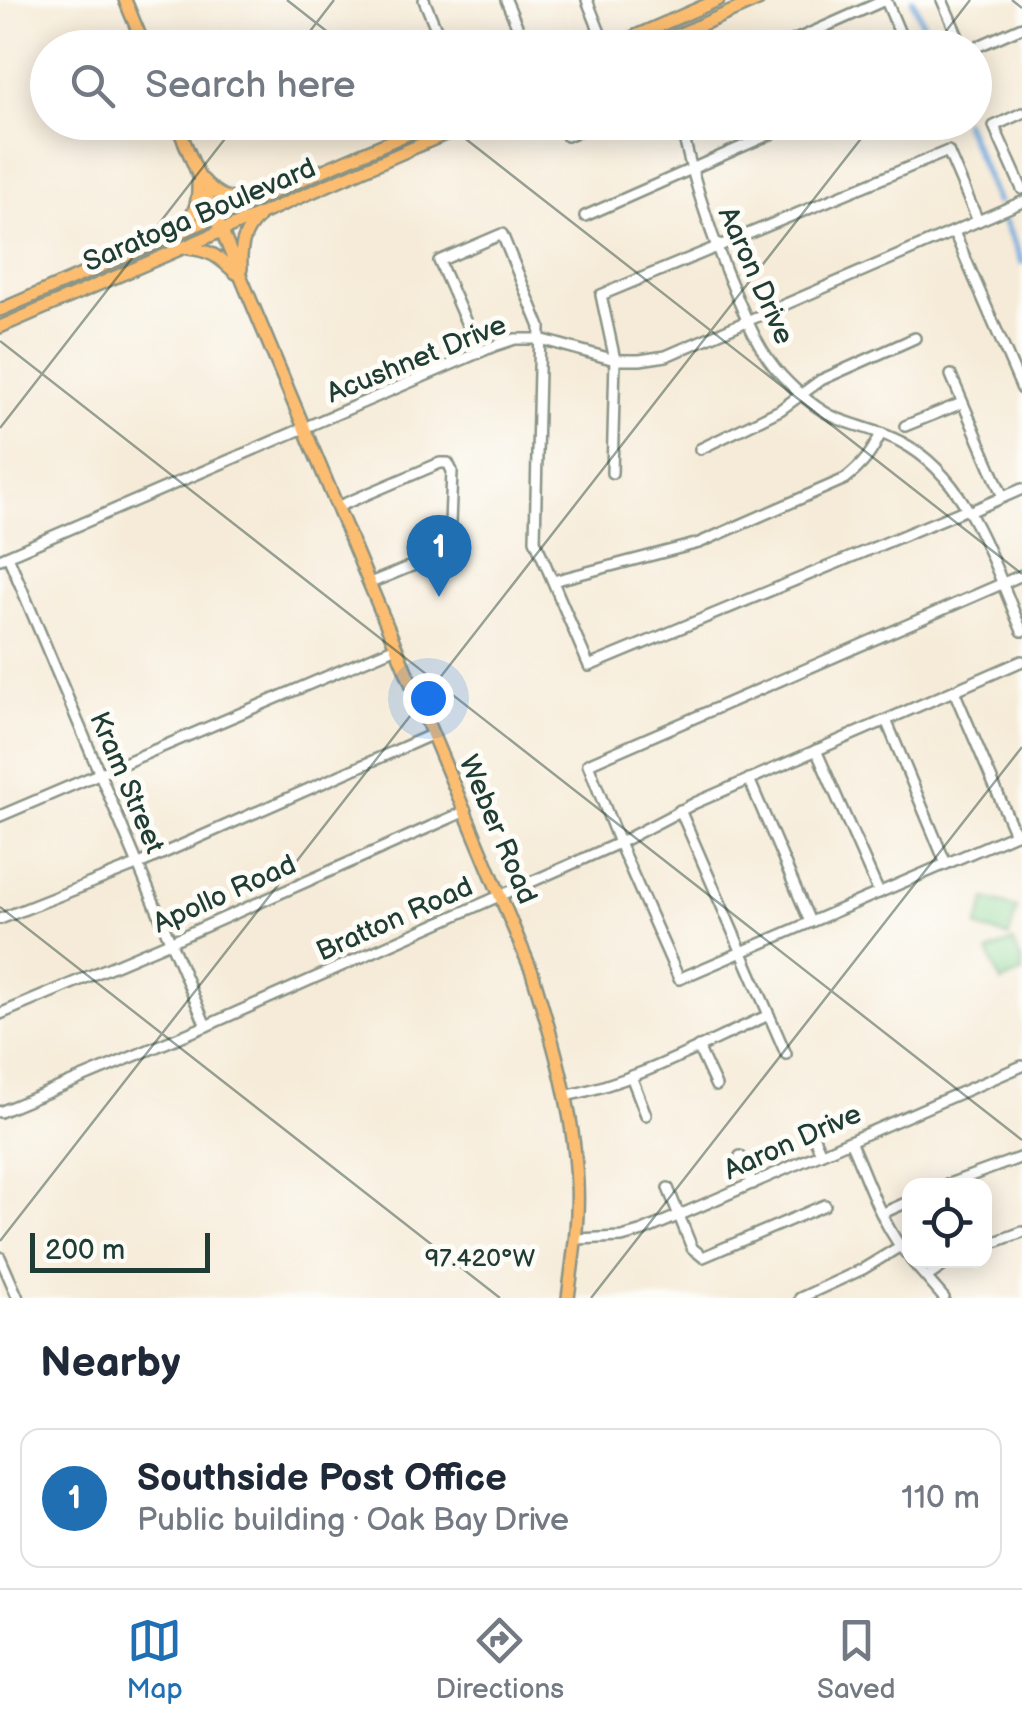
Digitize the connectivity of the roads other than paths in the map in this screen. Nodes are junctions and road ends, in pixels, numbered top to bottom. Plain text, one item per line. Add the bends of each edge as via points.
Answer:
1 (125, 0) edge
2 (424, 0) edge
3 (506, 0) edge
4 (587, 0) edge
5 (718, 0) edge
6 (758, 0) edge
7 (886, 0) edge
8 (942, 0) edge
9 (1022, 27) edge
10 (138, 30) edge
11 (436, 30) edge
12 (519, 30) edge
13 (600, 30) edge
14 (649, 30) edge
15 (689, 30) edge
16 (818, 30) edge
17 (898, 30) edge
18 (956, 30) edge
19 (992, 40) edge
20 (1022, 113) edge
21 (184, 140) edge
22 (393, 140) edge
23 (432, 140) edge
24 (684, 140) edge
25 (759, 140) edge
26 (692, 171) junction
27 (198, 174) junction
28 (1022, 189) edge
29 (257, 199) junction
30 (1022, 202) edge
31 (264, 213) junction
32 (585, 216) dead end
33 (216, 217) junction
34 (978, 221) junction
35 (222, 231) junction
36 (954, 232) junction
37 (178, 233) junction
38 (715, 247) junction
39 (184, 248) junction
40 (241, 278) junction
41 (0, 310) edge
42 (748, 322) junction
43 (0, 327) edge
44 (540, 338) junction
45 (915, 338) dead end
46 (479, 352) junction
47 (615, 360) junction
48 (950, 375) dead end
49 (1022, 388) edge
50 (802, 395) junction
51 (962, 402) junction
52 (905, 426) dead end
53 (303, 428) junction
54 (881, 433) junction
55 (700, 449) dead end
56 (612, 473) dead end
57 (1022, 489) edge
58 (1002, 497) junction
59 (337, 507) junction
60 (968, 510) junction
61 (4, 558) edge
62 (1022, 576) edge
63 (553, 582) junction
64 (370, 584) junction
65 (1002, 584) junction
66 (1022, 632) edge
67 (396, 647) junction
68 (1022, 661) edge
69 (954, 691) junction
70 (886, 720) junction
71 (432, 735) junction
72 (816, 750) junction
73 (100, 773) junction
74 (749, 779) junction
75 (680, 810) junction
76 (466, 812) junction
77 (0, 816) edge
78 (1018, 832) edge
79 (619, 843) junction
80 (139, 864) junction
81 (946, 864) junction
82 (879, 893) junction
83 (500, 895) junction
84 (0, 920) edge
85 (810, 922) junction
86 (172, 941) junction
87 (742, 952) junction
88 (0, 1014) edge
89 (769, 1015) junction
90 (206, 1026) junction
91 (698, 1046) junction
92 (786, 1054) dead end
93 (1022, 1066) edge
94 (630, 1076) junction
95 (716, 1086) dead end
96 (565, 1096) junction
97 (0, 1112) edge
98 (646, 1115) dead end
99 (808, 1124) dead end
100 (850, 1141) junction
101 (821, 1154) junction
102 (740, 1156) dead end
103 (1022, 1156) edge
104 (963, 1178) edge
105 (753, 1184) junction
106 (668, 1188) dead end
107 (902, 1204) edge
108 (825, 1205) dead end
109 (679, 1214) junction
110 (882, 1214) junction
111 (1022, 1232) edge
112 (576, 1239) junction
113 (992, 1243) edge
114 (899, 1247) junction
115 (902, 1250) edge
116 (0, 1257) edge
117 (919, 1268) edge
118 (941, 1268) edge
119 (927, 1278) junction
120 (18, 1298) edge
121 (568, 1298) edge
122 (800, 1298) edge
123 (944, 1298) edge

1 - 10 main road
2 - 11 street
3 - 12 street
4 - 13 street
5 - 14 main road
6 - 15 main road
7 - 16 street
7 - 17 street
8 - 18 street
9 - 19 street
20 - 28 street via 994,126
21 - 27 main road, Weber Road
22 - 29 main road, Saratoga Boulevard
23 - 31 main road, Saratoga Boulevard
24 - 26 street, Aaron Drive
25 - 26 street
26 - 32 street
26 - 38 street, Aaron Drive
27 - 29 main road via 223,197
27 - 33 main road, Weber Road
27 - 37 main road via 197,204
29 - 33 main road, Saratoga Boulevard
30 - 34 street, Acushnet Drive
31 - 35 main road, Saratoga Boulevard
31 - 40 main road via 243,241
33 - 35 main road, Weber Road
33 - 37 main road, Saratoga Boulevard
34 - 36 street, Acushnet Drive
34 - 38 street via 948,151
35 - 39 main road, Saratoga Boulevard
35 - 40 main road, Weber Road
36 - 42 street, Acushnet Drive
36 - 49 street
37 - 41 main road, Saratoga Boulevard
38 - 42 street, Aaron Drive
38 - 47 street via 601,295
39 - 40 main road via 216,254
39 - 43 main road, Saratoga Boulevard
40 - 53 main road, Weber Road
42 - 47 street, Acushnet Drive via 666,356
42 - 50 street, Aaron Drive via 768,359
44 - 46 street, Acushnet Drive
44 - 46 street via 539,319 502,234 439,261
44 - 47 street, Acushnet Drive
44 - 63 street via 535,540
45 - 50 street via 820,380
46 - 53 street, Acushnet Drive
47 - 56 street
48 - 51 street
50 - 54 street, Aaron Drive via 836,418
50 - 55 street
51 - 52 street
51 - 58 street
53 - 59 main road, Weber Road
53 - 61 street, Acushnet Drive
54 - 60 street, Aaron Drive via 922,455
54 - 63 street via 870,456 845,478 698,542
57 - 58 street
58 - 60 street
59 - 64 main road, Weber Road
59 - 64 street via 440,463 452,471 449,551
60 - 63 street via 589,666
60 - 65 street, Aaron Drive
61 - 73 street, Kram Street
62 - 65 street
64 - 67 main road, Weber Road
65 - 66 street, Aaron Drive
65 - 79 street via 588,764
67 - 71 main road, Weber Road
67 - 73 street
68 - 69 street, Bratton Road
69 - 70 street, Bratton Road
69 - 78 street
70 - 72 street, Bratton Road
70 - 81 street
71 - 76 main road, Weber Road
71 - 80 street
72 - 74 street, Bratton Road
72 - 82 street
73 - 77 street
73 - 80 street, Kram Street
74 - 75 street, Bratton Road
74 - 85 street
75 - 79 street, Bratton Road
75 - 87 street
76 - 83 main road, Weber Road
76 - 86 street, Apollo Road
78 - 81 street
79 - 83 street, Bratton Road
79 - 87 street via 679,979
80 - 84 street
80 - 86 street, Kram Street
81 - 82 street
82 - 85 street
83 - 90 street, Bratton Road
83 - 96 main road, Weber Road via 532,972
85 - 87 street
86 - 88 street, Apollo Road
86 - 90 street, Kram Street
87 - 89 street
89 - 91 street
89 - 92 street
90 - 97 street, Bratton Road
91 - 94 street
91 - 95 street
93 - 100 street, Aaron Drive
94 - 96 street
94 - 98 street
96 - 112 main road, Weber Road via 577,1184
99 - 101 street
100 - 101 street, Aaron Drive
100 - 110 street
101 - 105 street, Aaron Drive
102 - 105 street
103 - 104 street
105 - 109 street, Aaron Drive
106 - 109 street
107 - 110 street
108 - 109 street via 703,1257 692,1248
109 - 112 street, Aaron Drive via 622,1237
110 - 114 street
111 - 113 street
112 - 121 main road, Weber Road
114 - 115 street
114 - 122 street
116 - 120 street
117 - 119 street
118 - 119 street
119 - 123 street

